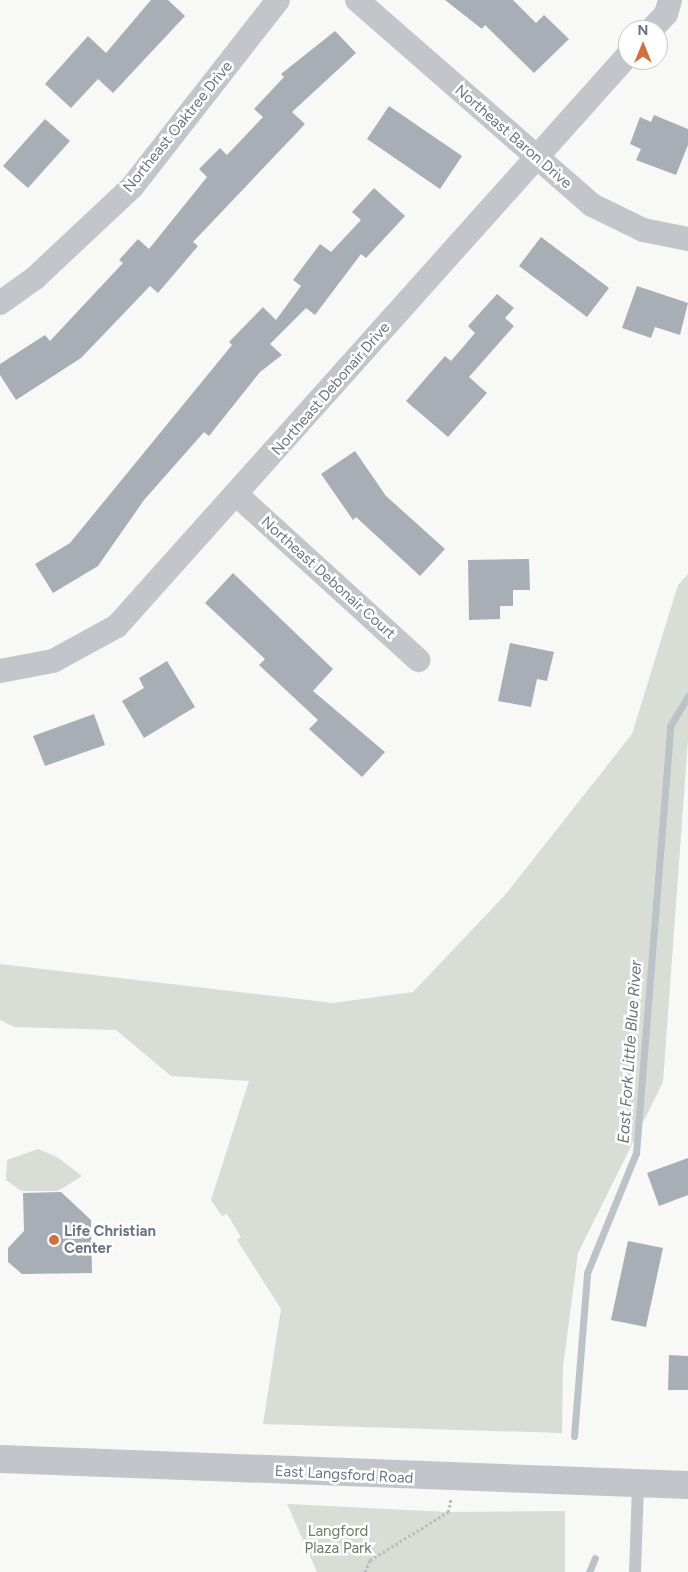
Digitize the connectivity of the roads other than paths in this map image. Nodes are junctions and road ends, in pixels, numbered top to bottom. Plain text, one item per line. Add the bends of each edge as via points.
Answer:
1 (278, 0) edge
2 (356, 0) edge
3 (670, 0) edge
4 (660, 20) edge
5 (618, 66) edge
6 (534, 156) junction
7 (688, 239) edge
8 (0, 303) edge
9 (238, 496) junction
10 (418, 660) dead end
11 (0, 671) edge
12 (0, 1459) edge
13 (638, 1484) junction
14 (688, 1485) edge
15 (635, 1572) edge

1 - 8 street, Northeast Oaktree Drive via 132,187 35,278
2 - 6 street, Northeast Baron Drive
3 - 4 street
5 - 6 street, Northeast Debonair Drive
6 - 7 street, Northeast Baron Drive via 592,205 644,230
6 - 9 street, Northeast Debonair Drive
9 - 10 street, Northeast Debonair Court
9 - 11 street, Northeast Debonair Drive via 117,626 54,661
12 - 13 street, East Langsford Road
13 - 14 street, East Langsford Road
13 - 15 lane

